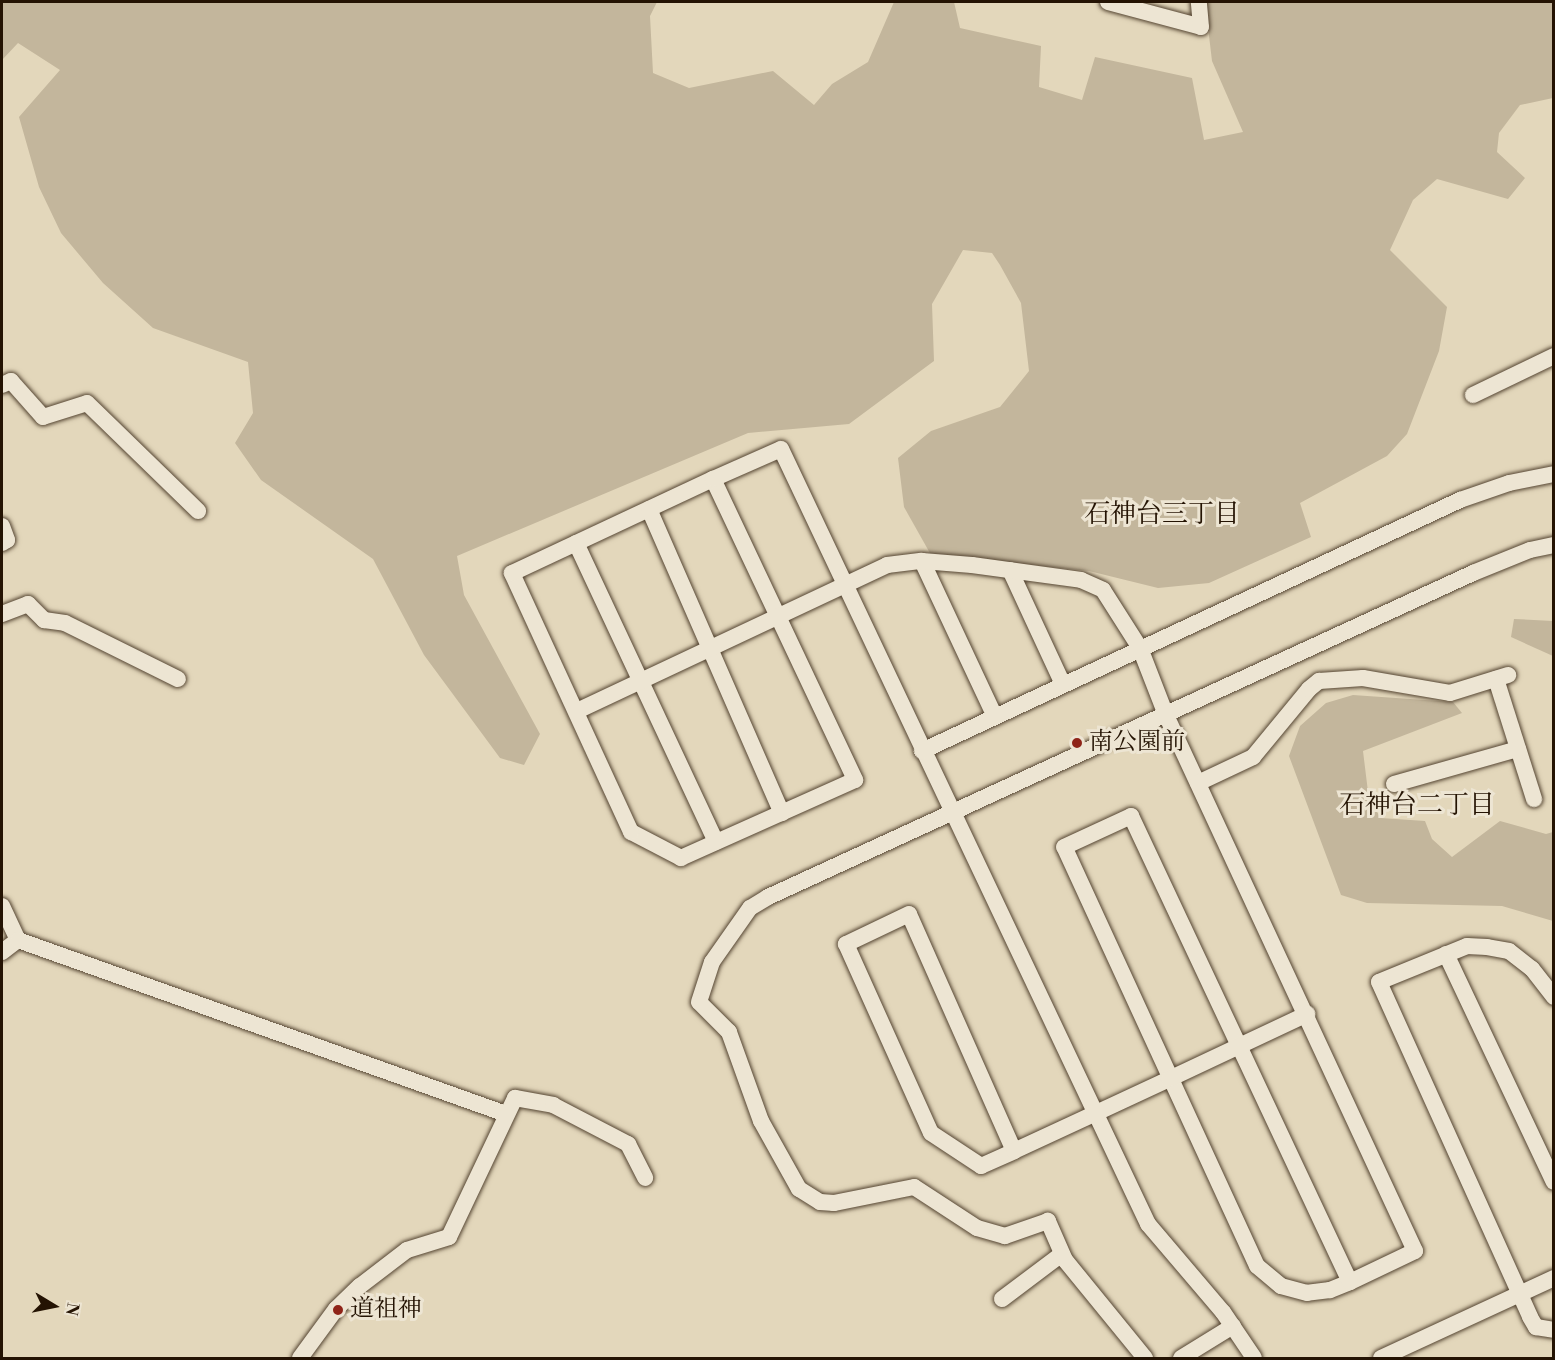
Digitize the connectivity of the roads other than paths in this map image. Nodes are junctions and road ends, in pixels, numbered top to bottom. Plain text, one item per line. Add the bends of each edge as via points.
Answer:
1 (1108, 2) edge
2 (1199, 2) edge
3 (1554, 356) edge
4 (2, 385) edge
5 (1473, 395) dead end
6 (1554, 474) edge
7 (713, 479) junction
8 (649, 509) junction
9 (198, 511) dead end
10 (2, 526) edge
11 (2, 543) edge
12 (576, 543) junction
13 (1554, 545) edge
14 (922, 561) junction
15 (1010, 570) junction
16 (845, 585) junction
17 (2, 614) edge
18 (778, 616) junction
19 (1140, 648) junction
20 (712, 649) junction
21 (178, 679) dead end
22 (642, 681) junction
23 (1063, 684) junction
24 (577, 711) junction
25 (994, 715) junction
26 (1166, 715) junction
27 (1518, 749) junction
28 (922, 751) junction
29 (1198, 783) junction
30 (1394, 784) dead end
31 (1534, 799) dead end
32 (782, 813) junction
33 (951, 813) junction
34 (716, 842) junction
35 (2, 906) edge
36 (18, 940) junction
37 (2, 952) edge
38 (1446, 954) junction
39 (1554, 997) edge
40 (1307, 1014) junction
41 (1236, 1047) junction
42 (1169, 1079) junction
43 (506, 1114) junction
44 (1094, 1114) junction
45 (1014, 1151) junction
46 (645, 1178) dead end
47 (1554, 1182) edge
48 (1062, 1254) junction
49 (1554, 1278) edge
50 (1350, 1282) junction
51 (1522, 1293) junction
52 (1002, 1299) dead end
53 (1233, 1326) junction
54 (1554, 1330) edge
55 (300, 1359) edge
56 (1145, 1359) edge
57 (1181, 1359) edge
58 (1254, 1359) edge
59 (1381, 1359) edge

1 - 2 street via 1201,27
3 - 5 street
4 - 9 street via 11,381 43,417 87,404
6 - 19 street via 1509,483 1460,501
7 - 8 street
7 - 16 street via 781,449
7 - 18 street
8 - 12 street
8 - 20 street
10 - 11 street via 7,540
12 - 22 street
12 - 24 street via 512,573
13 - 26 street via 1530,550 1473,573
14 - 15 street
14 - 16 street via 887,565
14 - 25 street
15 - 19 street via 1081,580 1103,590
15 - 23 street
16 - 18 street
16 - 28 street
17 - 21 street via 28,604 44,620 65,623
18 - 20 street
18 - 32 street via 855,780
19 - 23 street
19 - 26 street
20 - 22 street
20 - 32 street
22 - 24 street
22 - 34 street
23 - 25 street
24 - 34 street via 631,832 681,858
25 - 28 street
26 - 29 street
26 - 33 street
27 - 29 street via 1502,677 1450,693 1363,678 1319,681 1253,757
27 - 30 street
27 - 31 street
28 - 33 street
29 - 40 street
32 - 34 street
33 - 44 street
33 - 48 street via 750,908 712,962 699,1002 729,1032 756,1110 799,1189 820,1202 834,1203 914,1187 977,1228 1005,1236 1048,1221
35 - 36 street
36 - 37 street
36 - 43 street
38 - 39 street via 1467,946 1509,951 1532,969
38 - 47 street
38 - 51 street via 1379,982
40 - 41 street
40 - 50 street via 1415,1251
41 - 42 street
41 - 42 street via 1131,816 1064,847
41 - 50 street
42 - 44 street
42 - 50 street via 1257,1266 1281,1286 1307,1293
43 - 46 street via 515,1098 552,1105 628,1144
43 - 55 street via 477,1184 463,1202 458,1223 449,1236 407,1250 360,1286 336,1309
44 - 45 street
44 - 53 street via 1148,1224
45 - 45 street via 909,914 846,944 931,1133 981,1166
48 - 52 street
48 - 56 street
49 - 51 street
51 - 54 street via 1536,1328
51 - 59 street
53 - 57 street
53 - 58 street

